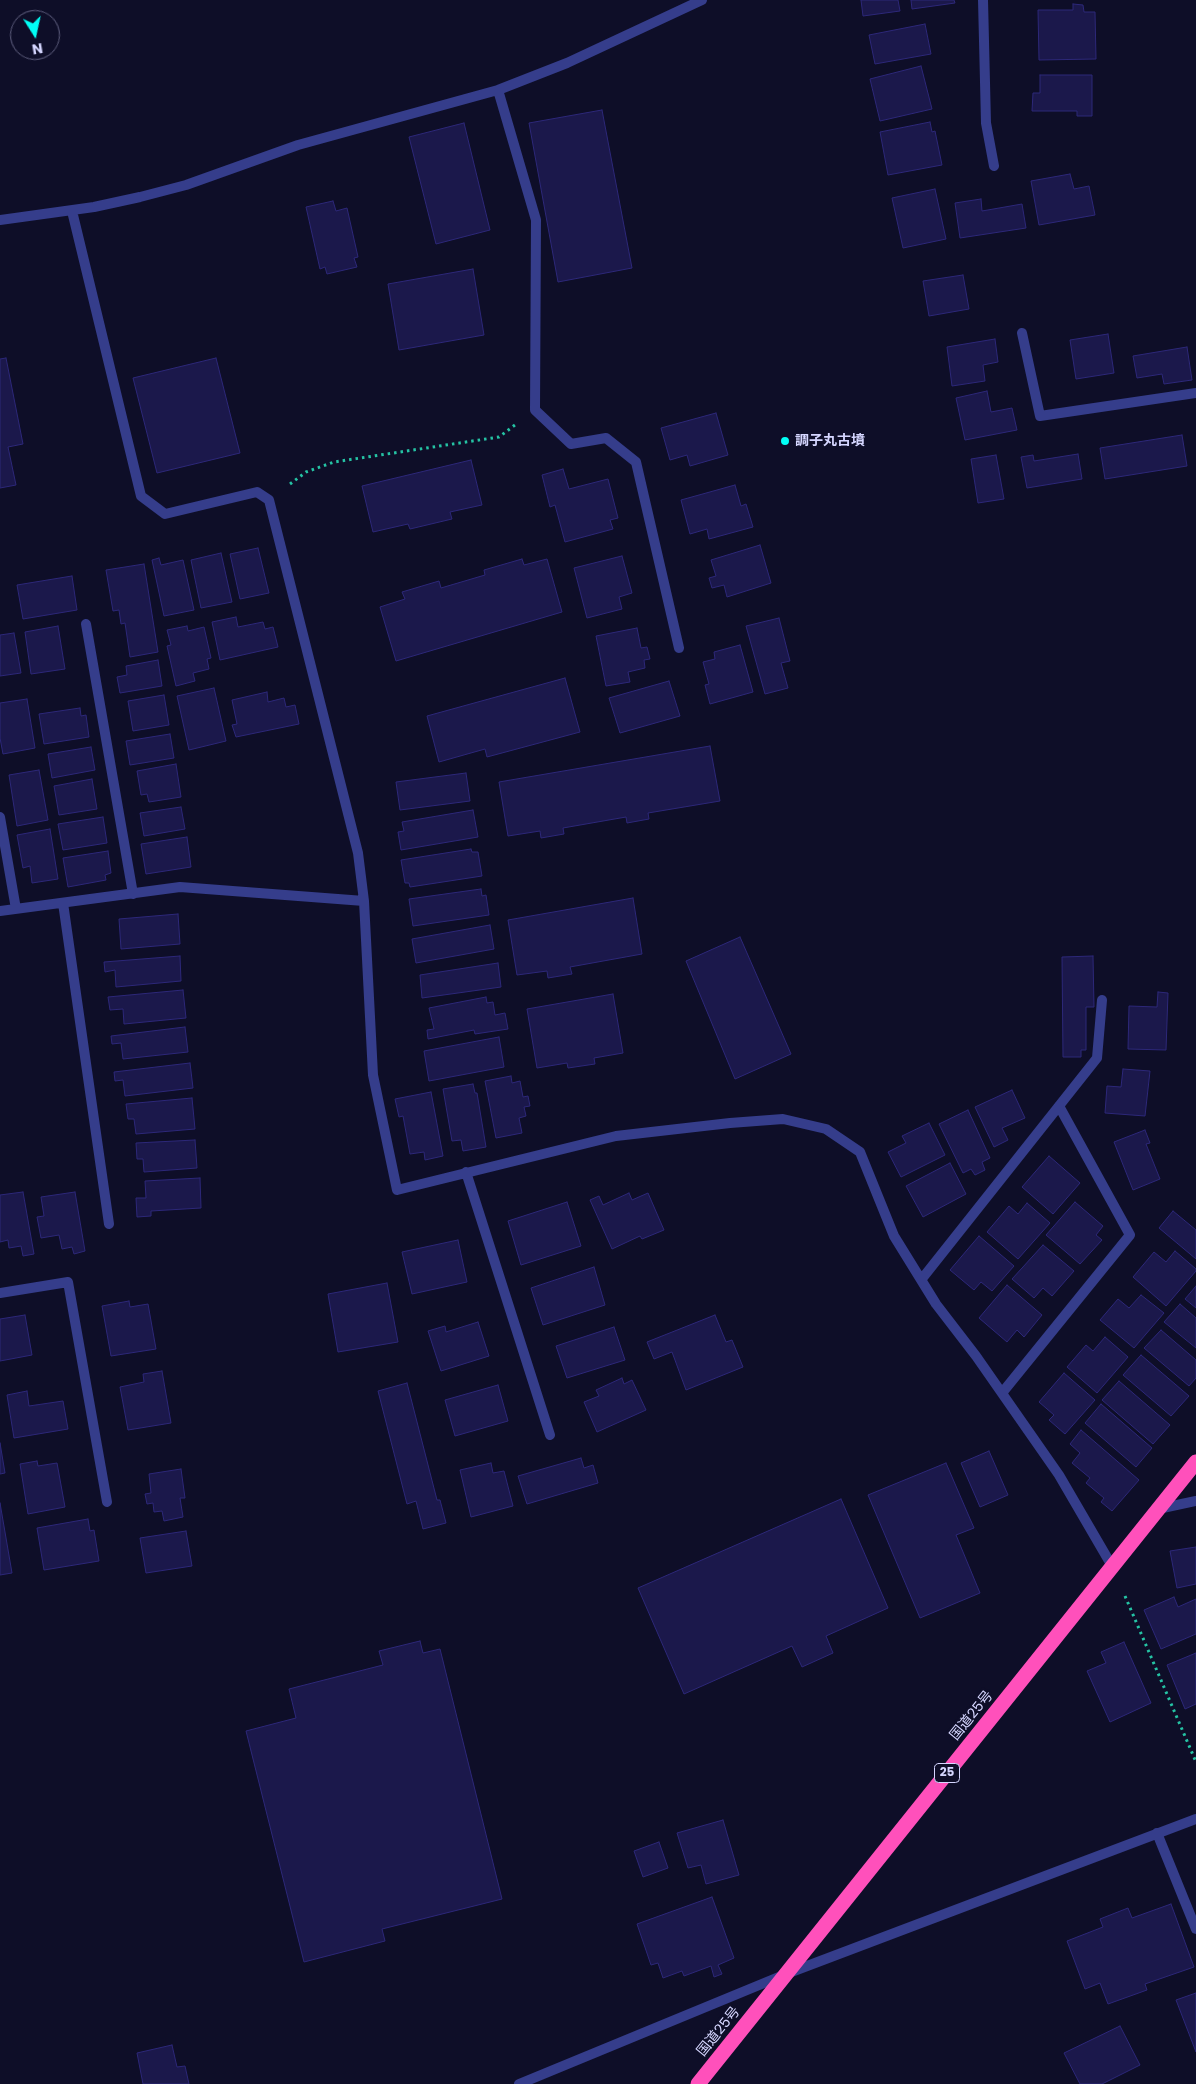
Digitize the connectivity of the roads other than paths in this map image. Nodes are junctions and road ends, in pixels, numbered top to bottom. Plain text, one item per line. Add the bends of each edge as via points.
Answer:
1 (702, 0) edge
2 (983, 0) edge
3 (498, 90) junction
4 (994, 166) dead end
5 (72, 211) junction
6 (0, 220) edge
7 (1022, 333) dead end
8 (1196, 393) edge
9 (86, 624) dead end
10 (679, 648) dead end
11 (0, 817) edge
12 (133, 894) junction
13 (364, 901) junction
14 (63, 903) junction
15 (16, 909) junction
16 (0, 911) edge
17 (1102, 1000) dead end
18 (1059, 1106) junction
19 (466, 1172) junction
20 (109, 1224) dead end
21 (921, 1280) junction
22 (0, 1292) edge
23 (1002, 1393) junction
24 (550, 1435) dead end
25 (1196, 1462) edge
26 (1196, 1501) edge
27 (107, 1502) dead end
28 (1158, 1509) junction
29 (1112, 1566) junction
30 (1196, 1819) edge
31 (1157, 1833) junction
32 (1196, 1929) edge
33 (786, 1974) junction
34 (519, 2084) edge
35 (698, 2084) edge

1 - 3 street via 567,63
2 - 4 street via 986,124
3 - 5 street via 298,145 186,185
3 - 10 street via 536,220 535,410 571,444 606,438 636,462
5 - 6 street
5 - 13 street via 141,496 165,514 257,492 269,500 358,853
7 - 8 street via 1040,416
9 - 12 street
11 - 15 street
12 - 13 street via 180,887
12 - 14 street
13 - 19 street via 372,1075 397,1190
14 - 15 street
14 - 20 street
15 - 16 street
17 - 18 street via 1097,1058
18 - 21 street
18 - 23 street via 1130,1235
19 - 21 street via 616,1136 784,1119 826,1129 860,1152 894,1236
19 - 24 street
21 - 23 street
22 - 27 street via 68,1282
23 - 29 street via 1059,1474
25 - 28 highway, 国道25号 / 25
26 - 28 street
28 - 29 highway, 国道25号 / 25
29 - 33 highway, 国道25号 / 25
30 - 31 street
31 - 32 street
31 - 33 street
33 - 34 street
33 - 35 highway, 国道25号 / 25

